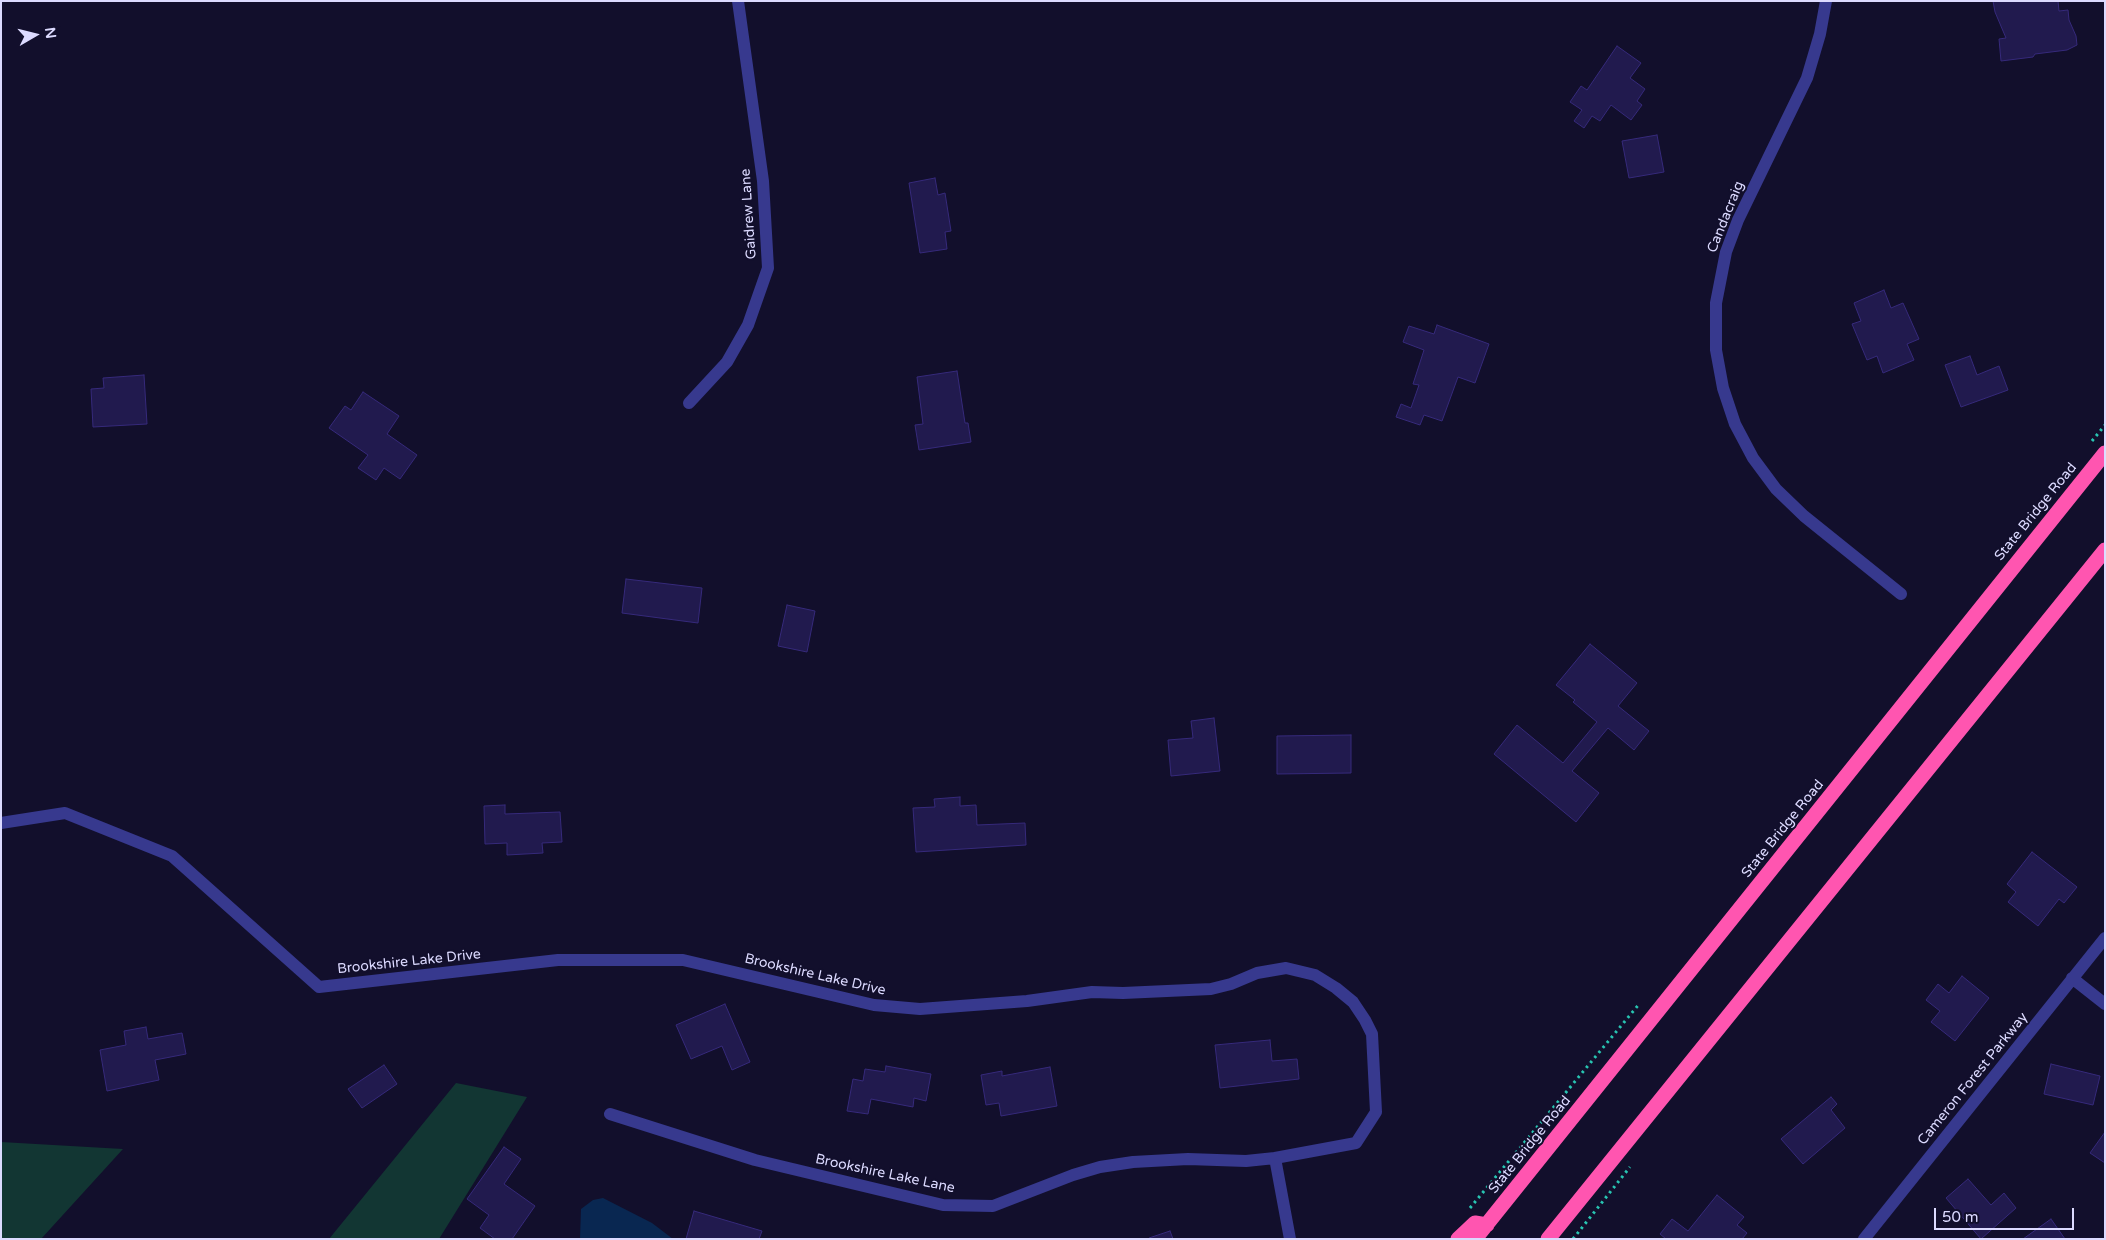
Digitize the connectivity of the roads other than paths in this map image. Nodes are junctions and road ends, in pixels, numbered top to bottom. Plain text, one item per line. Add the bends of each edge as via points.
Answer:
1 (738, 1) edge
2 (1826, 1) edge
3 (689, 403) dead end
4 (2105, 453) edge
5 (2105, 550) edge
6 (1901, 594) dead end
7 (1, 823) edge
8 (2105, 938) edge
9 (2072, 978) junction
10 (2105, 1004) edge
11 (610, 1114) dead end
12 (1275, 1158) junction
13 (1487, 1225) junction
14 (1290, 1239) edge
15 (1458, 1239) edge
16 (1475, 1239) edge
17 (1548, 1239) edge
18 (1864, 1239) edge

1 - 3 street, Gaidrew Lane via 763,181 768,268 748,325 727,362
2 - 6 street, Candacraig via 1807,78 1738,220 1726,252 1716,303 1716,350 1723,388 1735,424 1753,458 1776,489 1804,516
4 - 13 highway, State Bridge Road
5 - 17 highway
7 - 12 street, Brookshire Lake Drive via 65,813 172,856 320,987 558,960 683,960 874,1006 920,1009 1027,1001 1092,992 1211,989 1257,973 1286,968 1315,975 1353,1002 1372,1034 1376,1112 1356,1143
8 - 9 street, Cameron Forest Parkway
9 - 10 street
9 - 18 street, Cameron Forest Parkway
11 - 12 street, Brookshire Lake Lane via 755,1160 943,1205 992,1206 1100,1167 1133,1162
12 - 14 street
13 - 15 highway via 1475,1224
13 - 16 highway, State Bridge Road

